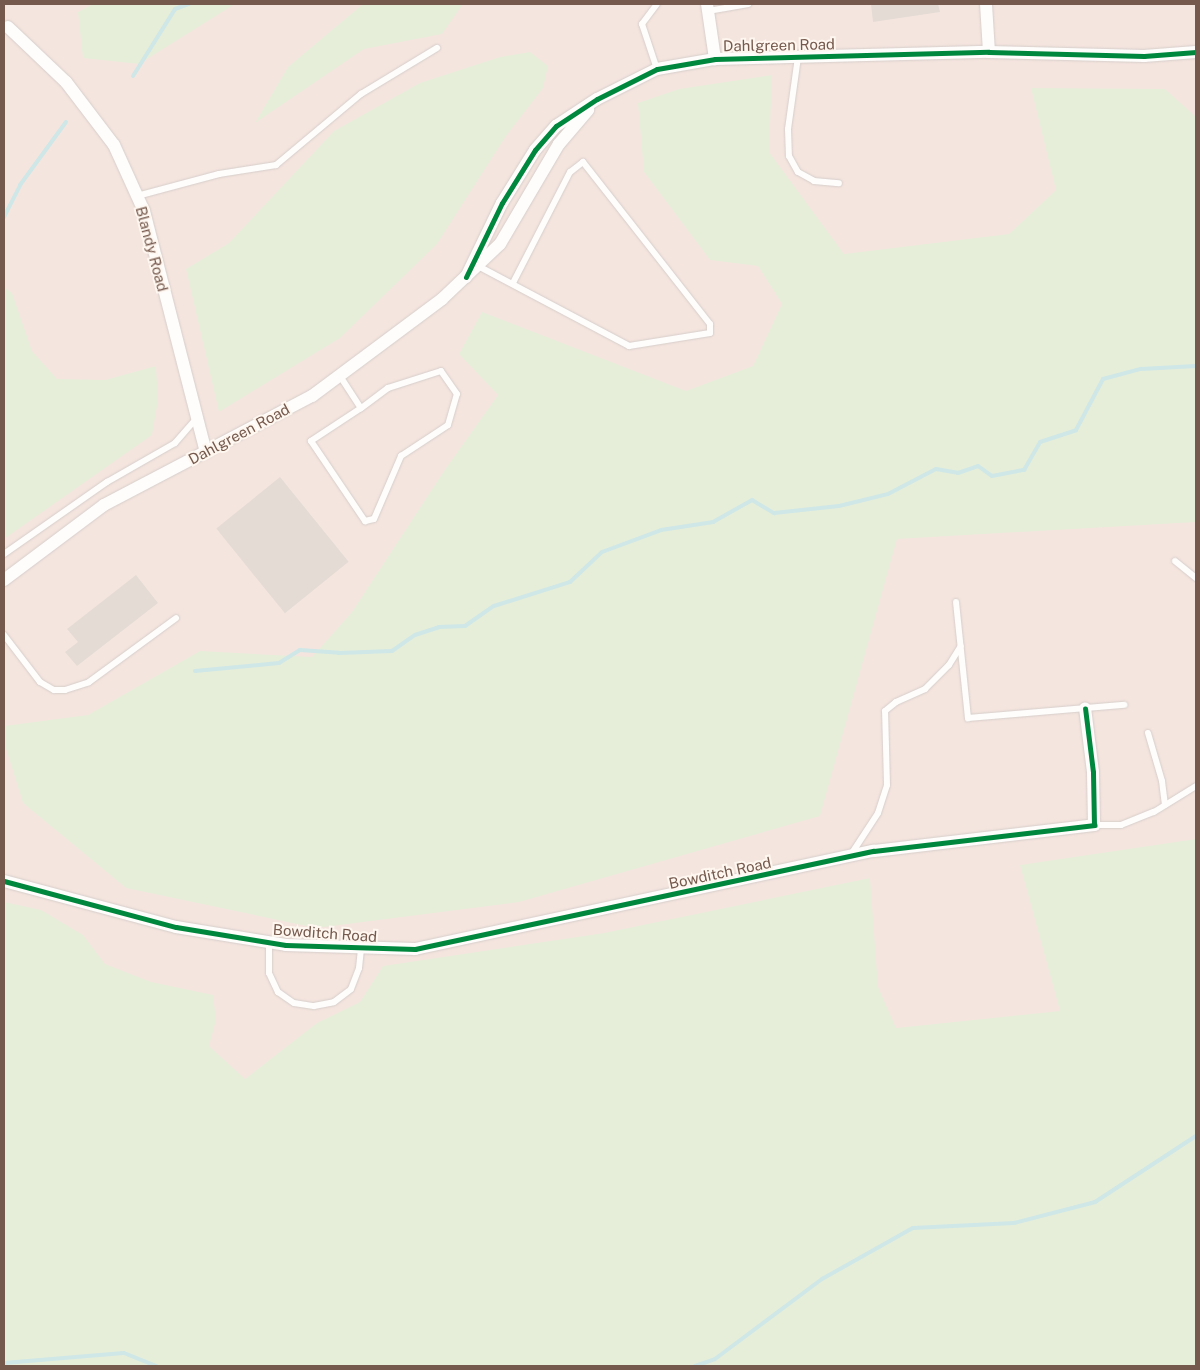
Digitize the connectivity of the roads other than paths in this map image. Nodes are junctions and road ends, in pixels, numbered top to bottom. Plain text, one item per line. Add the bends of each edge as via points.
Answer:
1 (657, 4) edge
2 (748, 4) edge
3 (986, 4) edge
4 (708, 7) edge
5 (8, 28) dead end
6 (438, 48) dead end
7 (989, 52) junction
8 (1196, 52) edge
9 (798, 56) junction
10 (715, 59) junction
11 (658, 69) junction
12 (597, 99) junction
13 (840, 184) dead end
14 (137, 196) junction
15 (478, 266) junction
16 (466, 277) junction
17 (513, 283) junction
18 (340, 376) junction
19 (361, 408) junction
20 (196, 419) junction
21 (206, 452) junction
22 (4, 554) edge
23 (1175, 561) dead end
24 (1196, 578) edge
25 (4, 580) edge
26 (956, 602) dead end
27 (176, 618) dead end
28 (4, 635) edge
29 (961, 645) junction
30 (1124, 705) dead end
31 (1085, 708) junction
32 (1148, 733) dead end
33 (1196, 786) edge
34 (1165, 805) junction
35 (1094, 825) junction
36 (849, 857) junction
37 (4, 881) edge
38 (269, 942) junction
39 (361, 950) junction

1 - 11 lane via 642,24
2 - 4 lane
3 - 7 street
4 - 10 street
5 - 14 street, Blandy Road via 66,82 114,145
6 - 14 lane via 362,94 276,165 219,174
7 - 8 street, Dahlgreen Road via 1144,56
7 - 9 street, Dahlgreen Road
9 - 10 street, Dahlgreen Road
9 - 13 lane via 788,129 789,156 798,172 814,181
10 - 11 street, Dahlgreen Road
11 - 12 street, Dahlgreen Road
12 - 15 street, Dahlgreen Road via 559,144 500,244
12 - 16 street, Dahlgreen Road via 556,126 535,150 502,203
14 - 20 street, Blandy Road via 144,211
15 - 16 street, Dahlgreen Road
15 - 17 lane
16 - 18 street, Dahlgreen Road via 393,338
17 - 17 lane via 629,346 710,333 710,324 582,162 570,172
18 - 19 lane
18 - 21 street, Dahlgreen Road via 312,396
19 - 19 lane via 311,442 365,521 374,519 401,456 448,425 457,394 441,372 388,388
20 - 21 street, Blandy Road
20 - 22 lane via 175,443 107,482
21 - 25 street, Dahlgreen Road via 104,505
23 - 24 lane
26 - 29 lane
27 - 28 lane via 90,682 65,690 54,690 40,682
29 - 31 lane via 968,718
29 - 36 lane via 950,665 925,689 896,702 886,711 887,785 878,813
30 - 31 lane
31 - 35 street via 1093,772
32 - 34 lane via 1162,781
33 - 34 lane
34 - 35 lane via 1121,825
35 - 36 street, Bowditch Road
36 - 39 street, Bowditch Road via 416,949
37 - 38 street, Bowditch Road via 176,926
38 - 39 street, Bowditch Road
38 - 39 lane via 269,973 278,992 294,1003 314,1006 334,1002 351,989 359,968

